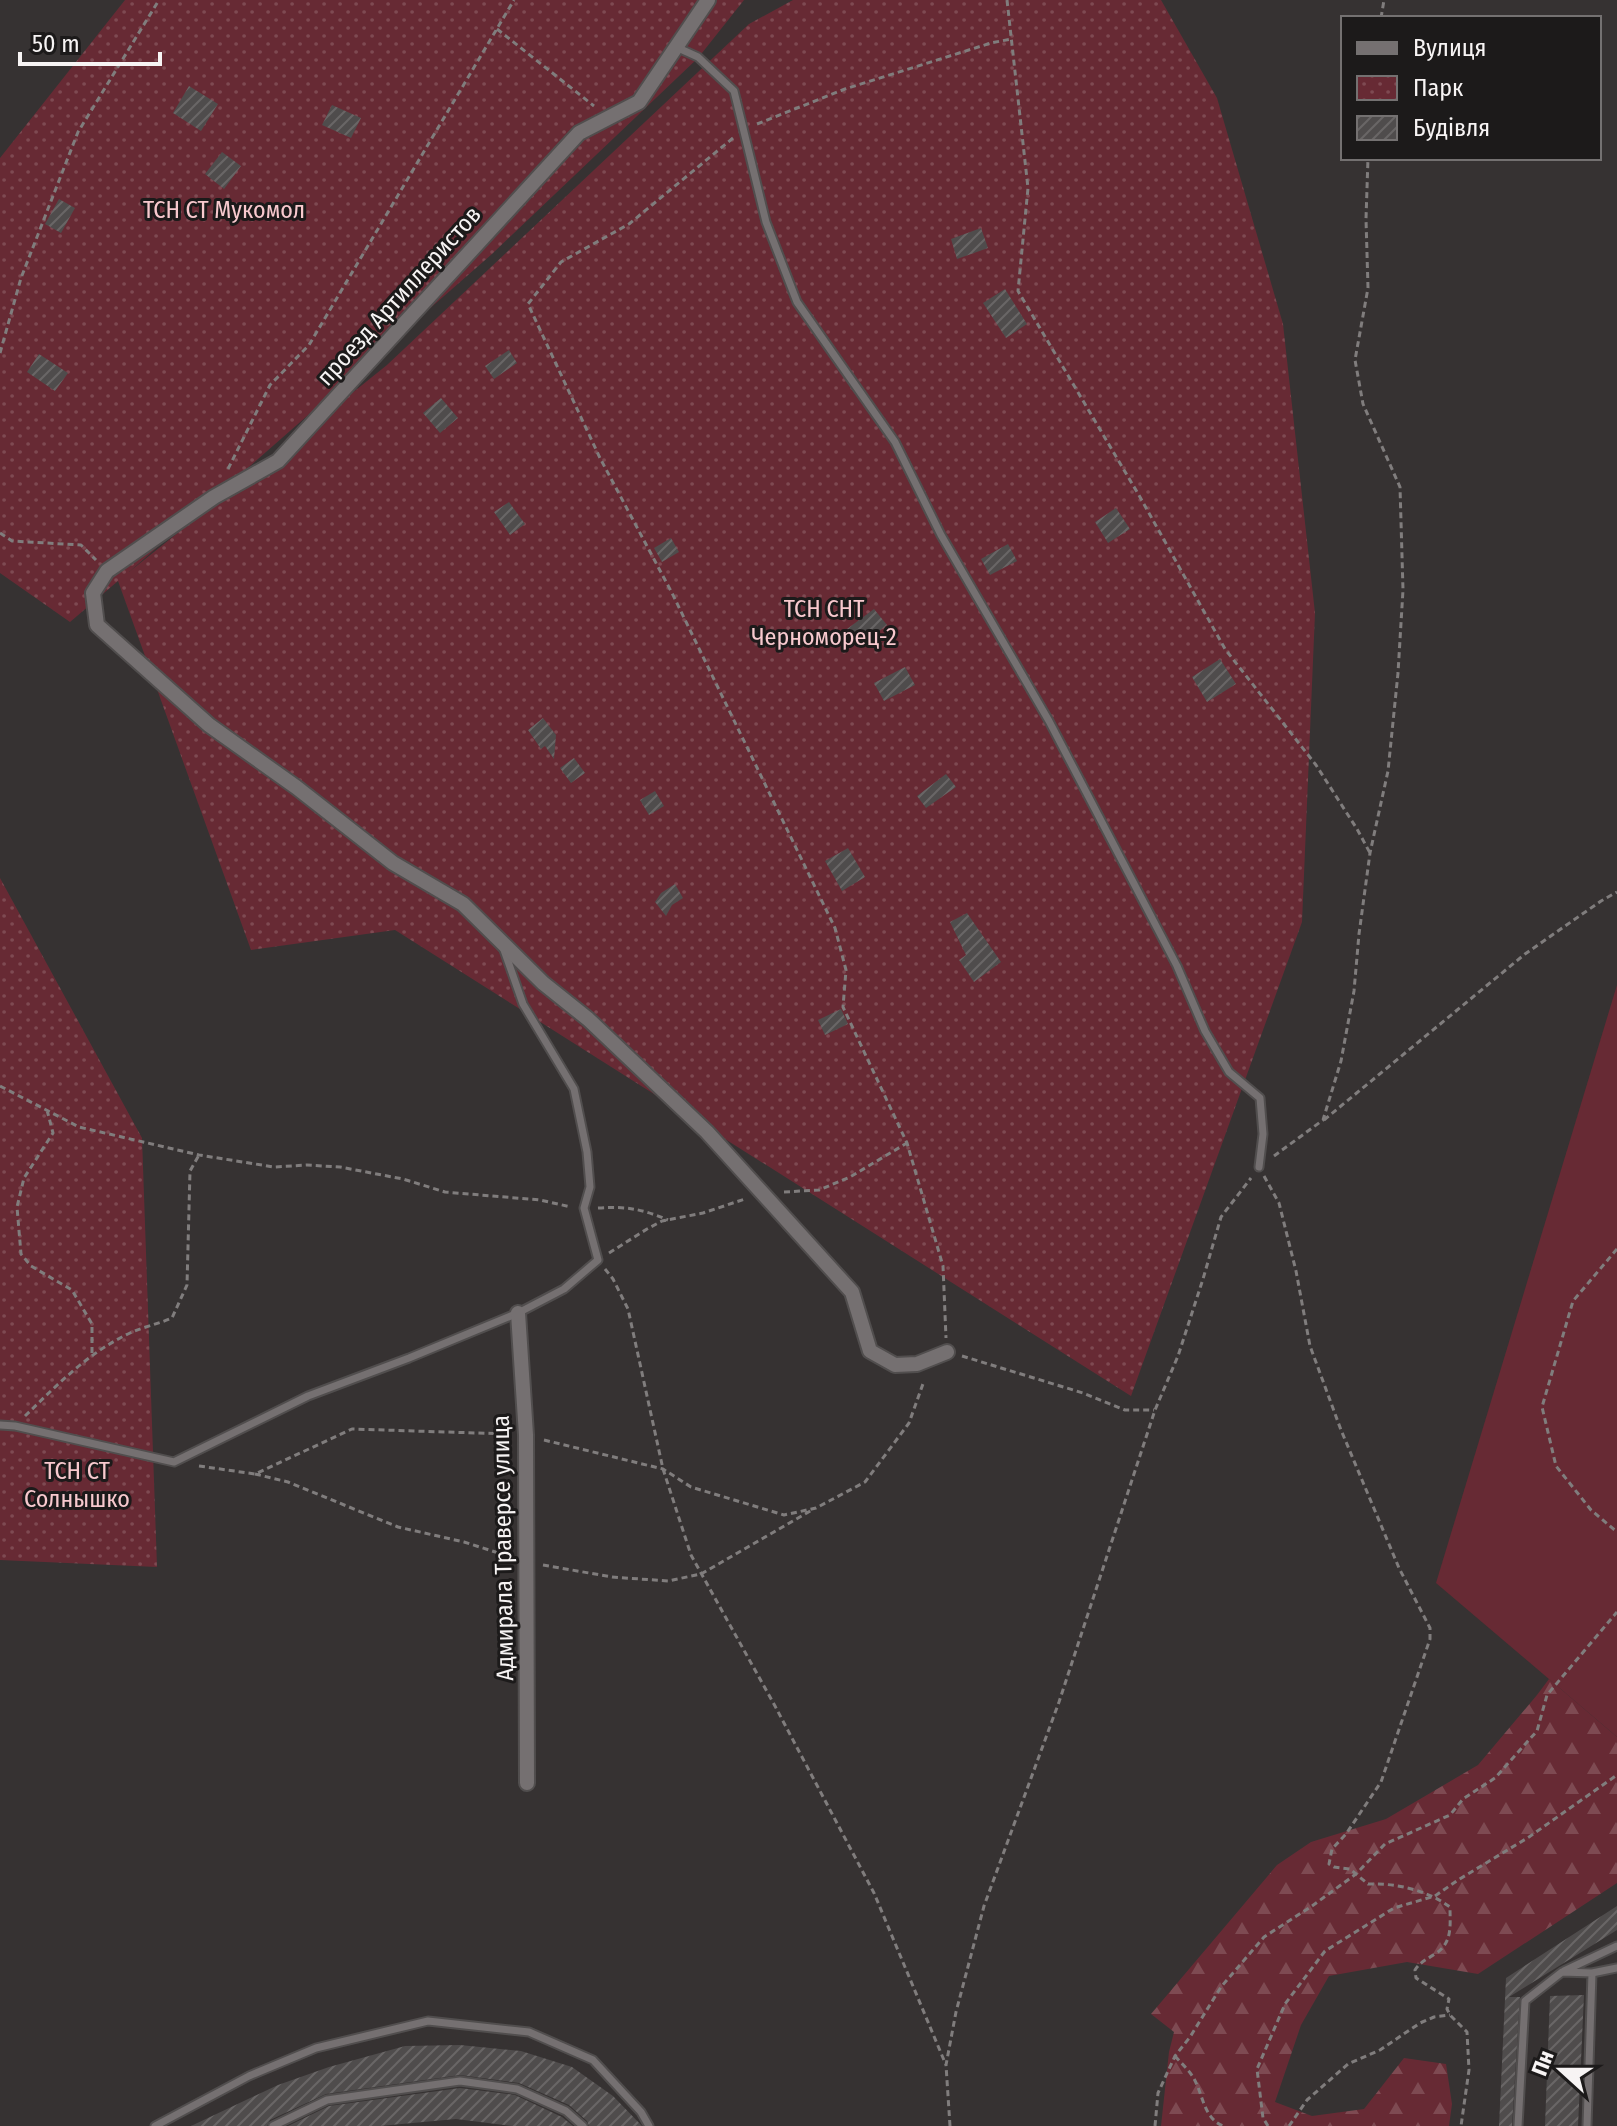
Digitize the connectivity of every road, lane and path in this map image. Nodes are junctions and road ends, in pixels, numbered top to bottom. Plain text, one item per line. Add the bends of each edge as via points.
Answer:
1 (159, 0) edge
2 (514, 0) edge
3 (708, 0) edge
4 (1007, 0) edge
5 (497, 29) junction
6 (1011, 39) junction
7 (676, 47) junction
8 (608, 118) junction
9 (742, 130) junction
10 (1368, 160) edge
11 (0, 353) edge
12 (228, 469) dead end
13 (0, 533) edge
14 (107, 571) junction
15 (1370, 853) junction
16 (1617, 892) edge
17 (501, 940) junction
18 (0, 1086) edge
19 (47, 1110) junction
20 (1323, 1120) junction
21 (907, 1143) junction
22 (199, 1155) junction
23 (1259, 1167) junction
24 (764, 1195) junction
25 (585, 1210) junction
26 (668, 1220) junction
27 (1617, 1249) edge
28 (598, 1260) junction
29 (518, 1313) junction
30 (947, 1352) junction
31 (92, 1355) junction
32 (926, 1374) dead end
33 (1155, 1410) junction
34 (0, 1425) edge
35 (15, 1426) junction
36 (526, 1435) junction
37 (174, 1462) junction
38 (663, 1469) junction
39 (1617, 1532) edge
40 (1617, 1612) edge
41 (1617, 1775) edge
42 (527, 1783) dead end
43 (1356, 1874) junction
44 (1435, 1896) junction
45 (1617, 1946) edge
46 (1617, 1968) edge
47 (1562, 1972) junction
48 (1592, 1973) junction
49 (1450, 2015) junction
50 (1175, 2056) junction
51 (946, 2065) junction
52 (155, 2126) edge
53 (273, 2126) edge
54 (583, 2126) edge
55 (649, 2126) edge
56 (950, 2126) edge
57 (1155, 2126) edge
58 (1223, 2126) edge
59 (1268, 2126) edge
60 (1289, 2126) edge
61 (1461, 2126) edge
62 (1518, 2126) edge
63 (1587, 2126) edge

1 - 11 path via 78,132 21,278
2 - 5 path
3 - 7 street, проезд Артиллеристов
4 - 6 path
5 - 8 path
5 - 12 path via 309,345 270,385
6 - 9 path via 845,89
6 - 15 path via 1028,188 1018,291 1225,649 1316,765
7 - 8 street, проезд Артиллеристов via 639,102
7 - 9 lane via 698,57 734,91
8 - 14 street, проезд Артиллеристов via 579,133 278,461 214,497
9 - 21 path via 629,224 561,262 528,304 835,928 846,970 843,1007
9 - 23 lane via 766,222 797,302 895,442 941,535 1049,721 1177,966 1205,1031 1229,1072 1260,1098
10 - 15 path via 1368,288 1355,360 1363,404 1400,487 1403,590 1388,771
13 - 14 path via 12,541 81,545
14 - 17 street, проезд Артиллеристов via 93,593 97,625 209,725 393,863 463,904
15 - 20 path via 1354,991
16 - 20 path via 1525,954
17 - 24 street via 707,1132
17 - 25 lane via 523,1004 574,1089 587,1152 590,1187
18 - 19 path
19 - 22 path via 79,1127
19 - 31 path via 53,1133 24,1178 17,1207 21,1254 31,1266 72,1290 92,1324
20 - 23 path
21 - 24 path via 819,1190
21 - 30 path via 943,1266
22 - 25 path via 274,1167 340,1167 445,1192 540,1200
22 - 31 path via 190,1171 187,1285 172,1318 129,1333
23 - 33 path via 1221,1217 1178,1356
23 - 43 path via 1279,1203 1310,1346 1341,1430 1430,1628 1381,1782 1328,1861
24 - 26 path
24 - 30 street via 852,1292 870,1351 895,1365 917,1364
25 - 26 path via 622,1206
25 - 28 lane
26 - 28 path
27 - 39 path via 1573,1301 1542,1407 1556,1466 1591,1510
28 - 29 lane via 564,1289
28 - 38 path via 628,1309
29 - 36 street, Адмирала Траверсе улица
29 - 37 lane via 308,1396
30 - 33 path via 1125,1410
31 - 35 path
32 - 38 path via 909,1423 865,1482 816,1508 784,1515 691,1487
33 - 51 path via 1059,1702 984,1906
34 - 35 lane
35 - 37 lane
36 - 37 path via 352,1429 255,1474
36 - 38 path
36 - 42 street, Адмирала Траверсе улица
38 - 51 path via 691,1555 874,1893
40 - 43 path via 1547,1695 1537,1731 1495,1778 1463,1799 1450,1815 1385,1844
41 - 44 path
43 - 44 path via 1368,1884
43 - 50 path via 1264,1937 1221,1987
44 - 49 path via 1450,1907 1451,1933 1441,1950 1419,1964 1416,1978 1449,1999
44 - 59 path via 1394,1908 1325,1951 1285,2004 1257,2069
45 - 47 lane
46 - 48 lane
47 - 48 lane
47 - 62 lane via 1525,2001
48 - 63 lane
49 - 60 path via 1420,2023 1348,2064 1307,2100
49 - 61 path via 1467,2032 1469,2070
50 - 57 path via 1158,2093
50 - 58 path via 1193,2077 1206,2110
51 - 56 path
52 - 55 lane via 249,2076 316,2048 428,2021 529,2032 593,2060
53 - 54 lane via 327,2100 460,2081 517,2089 566,2111

